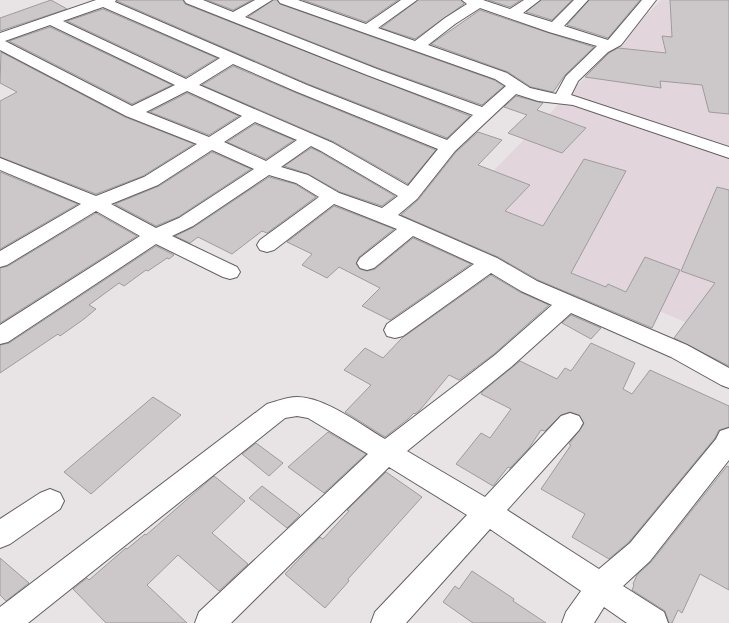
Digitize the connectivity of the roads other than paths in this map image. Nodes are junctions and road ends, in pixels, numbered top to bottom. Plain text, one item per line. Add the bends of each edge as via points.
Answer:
1 (191, 0) edge
2 (265, 0) edge
3 (285, 0) edge
4 (410, 0) edge
5 (581, 0) edge
6 (649, 0) edge
7 (107, 1) edge
8 (526, 1) edge
9 (474, 2) edge
10 (512, 14) junction
11 (234, 17) junction
12 (51, 20) junction
13 (554, 28) junction
14 (367, 29) junction
15 (0, 38) edge
16 (0, 44) edge
17 (608, 46) junction
18 (417, 47) junction
19 (232, 58) junction
20 (187, 85) junction
21 (516, 85) junction
22 (561, 98) junction
23 (132, 112) junction
24 (485, 114) junction
25 (254, 116) junction
26 (309, 140) junction
27 (209, 144) junction
28 (449, 147) junction
29 (729, 153) edge
30 (0, 163) edge
31 (268, 169) junction
32 (410, 195) junction
33 (332, 196) junction
34 (96, 202) junction
35 (385, 216) junction
36 (412, 227) junction
37 (155, 236) junction
38 (267, 245) dead end
39 (5, 251) edge
40 (367, 263) dead end
41 (490, 263) junction
42 (230, 272) dead end
43 (569, 302) junction
44 (395, 330) dead end
45 (0, 336) edge
46 (729, 379) edge
47 (570, 423) dead end
48 (729, 438) edge
49 (386, 453) junction
50 (50, 501) dead end
51 (488, 513) junction
52 (0, 534) edge
53 (600, 587) junction
54 (4, 623) edge
55 (210, 623) edge
56 (386, 623) edge
57 (577, 623) edge
58 (653, 623) edge

1 - 11 street
2 - 11 street
3 - 14 street
4 - 14 street
5 - 13 street
6 - 17 street via 621,36
7 - 12 street
7 - 19 street
8 - 10 street
9 - 10 street
9 - 18 street
10 - 13 street
11 - 24 street
12 - 15 street
12 - 20 street
13 - 17 street
14 - 18 street
16 - 23 street
17 - 22 street via 572,79
18 - 21 street via 501,76
19 - 20 street
19 - 28 street
20 - 23 street
20 - 25 street
21 - 22 street via 521,91 538,97
21 - 24 street
22 - 29 street via 589,105
23 - 27 street
24 - 28 street
25 - 26 street
25 - 27 street
26 - 31 street
26 - 32 street via 327,147
27 - 31 street via 238,154
27 - 34 street via 151,181
28 - 32 street
30 - 34 street
31 - 33 street via 302,179
31 - 37 street via 186,222
32 - 35 street
33 - 35 street
33 - 38 street
34 - 37 street
34 - 39 street
35 - 36 street
36 - 40 street
36 - 41 street
37 - 42 street
37 - 45 street
41 - 43 street via 529,286
41 - 44 street
43 - 46 street via 679,351
43 - 49 street via 502,361
47 - 51 street
48 - 53 street via 640,552
49 - 51 street
49 - 54 street via 308,407 293,405 276,411
49 - 55 street
50 - 52 street
51 - 53 street
51 - 56 street
53 - 57 street
53 - 58 street

